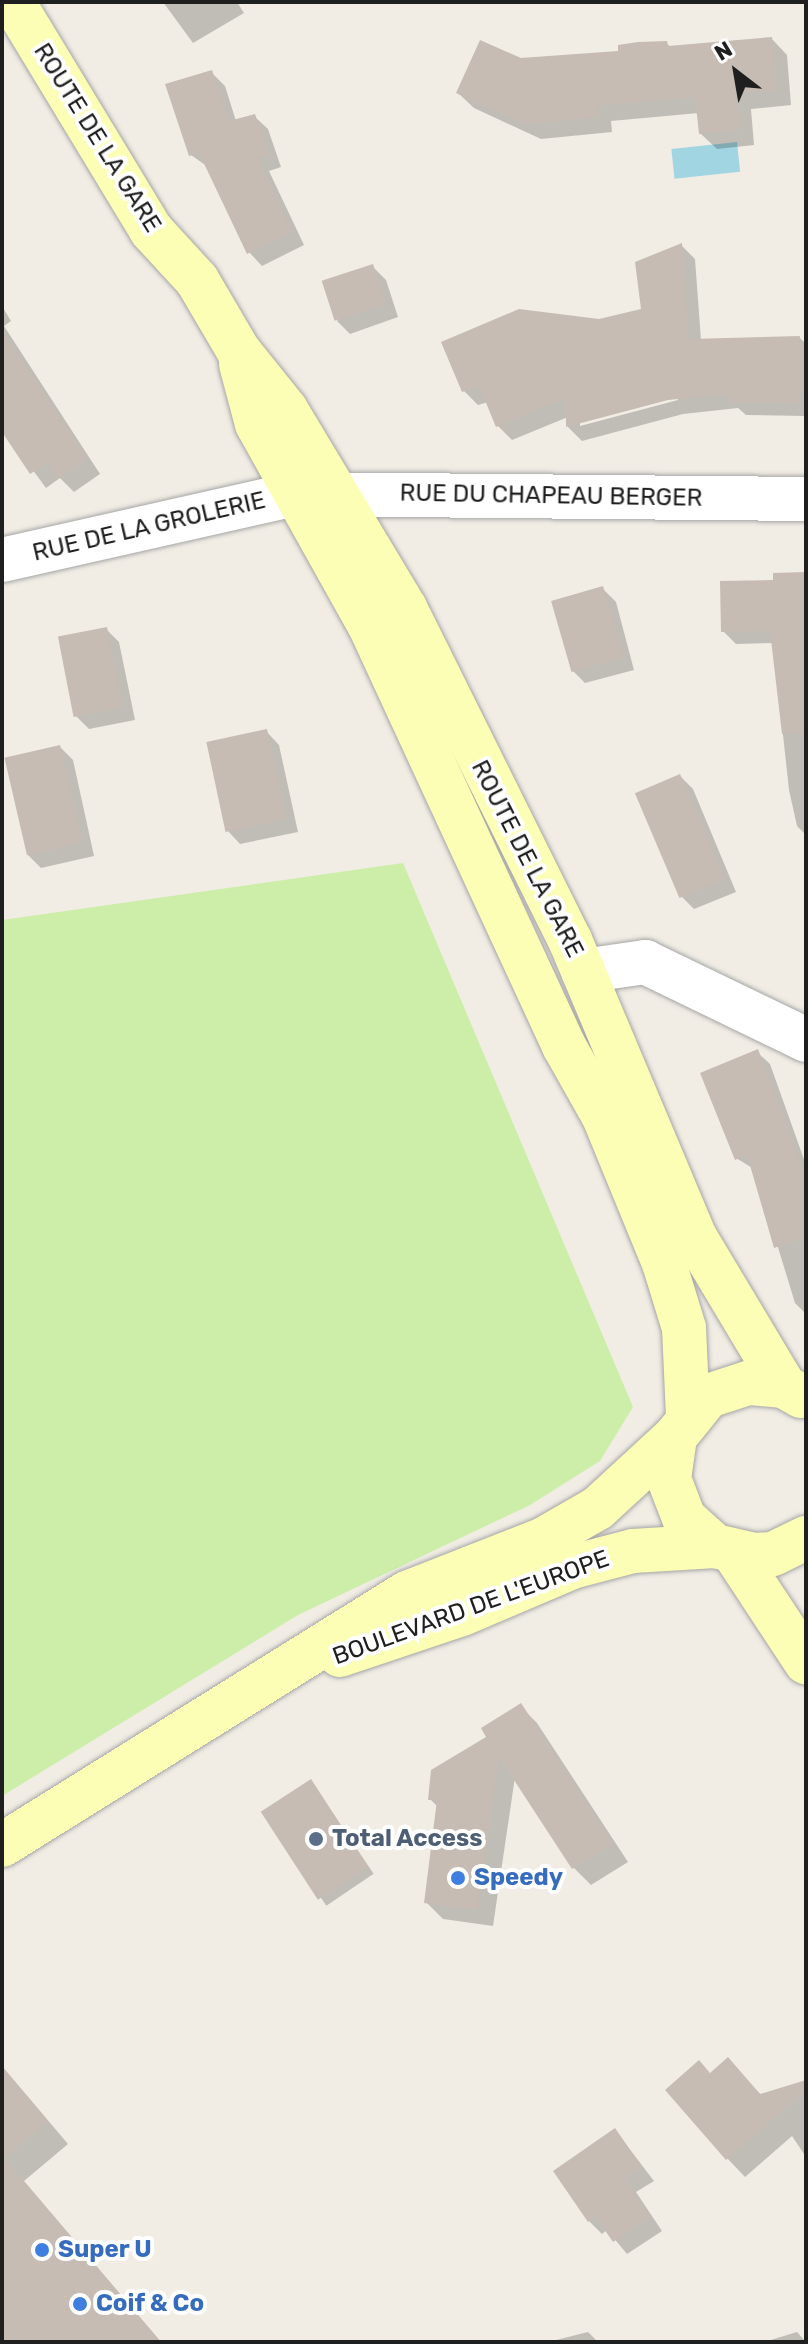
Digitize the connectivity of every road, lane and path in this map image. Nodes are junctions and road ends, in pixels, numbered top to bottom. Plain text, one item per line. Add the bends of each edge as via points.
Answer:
1 (13, 2) edge
2 (238, 350) junction
3 (296, 494) junction
4 (339, 495) junction
5 (806, 499) edge
6 (2, 560) edge
7 (583, 971) junction
8 (806, 1040) edge
9 (795, 1392) edge
10 (682, 1426) junction
11 (806, 1538) edge
12 (725, 1549) junction
13 (806, 1662) edge
14 (277, 1676) junction
15 (2, 1845) edge

1 - 2 street, ROUTE DE LA GARE via 151,230 197,280
2 - 3 street, ROUTE DE LA GARE via 257,424
2 - 4 street, ROUTE DE LA GARE via 286,410
3 - 4 street, RUE DU CHAPEAU BERGER
3 - 6 street, RUE DE LA GROLERIE
3 - 10 street, ROUTE DE LA GARE via 369,624 564,1046 604,1117 664,1263 684,1328
4 - 5 street, RUE DU CHAPEAU BERGER
4 - 7 street, ROUTE DE LA GARE via 405,608
7 - 8 street via 645,962
7 - 9 street, ROUTE DE LA GARE via 695,1237
9 - 10 street, BOULEVARD DE L'EUROPE via 748,1383 724,1389
10 - 12 street, ROUTE DE LA GARE via 669,1479 675,1499 684,1518
10 - 14 street, BOULEVARD DE L'EUROPE via 598,1508 544,1539 407,1593
11 - 12 street, BOULEVARD DE L'EUROPE via 773,1554
12 - 13 street, ROUTE DE LA GARE
12 - 14 street, BOULEVARD DE L'EUROPE via 633,1551 572,1567 462,1614
14 - 15 street, BOULEVARD DE L'EUROPE

